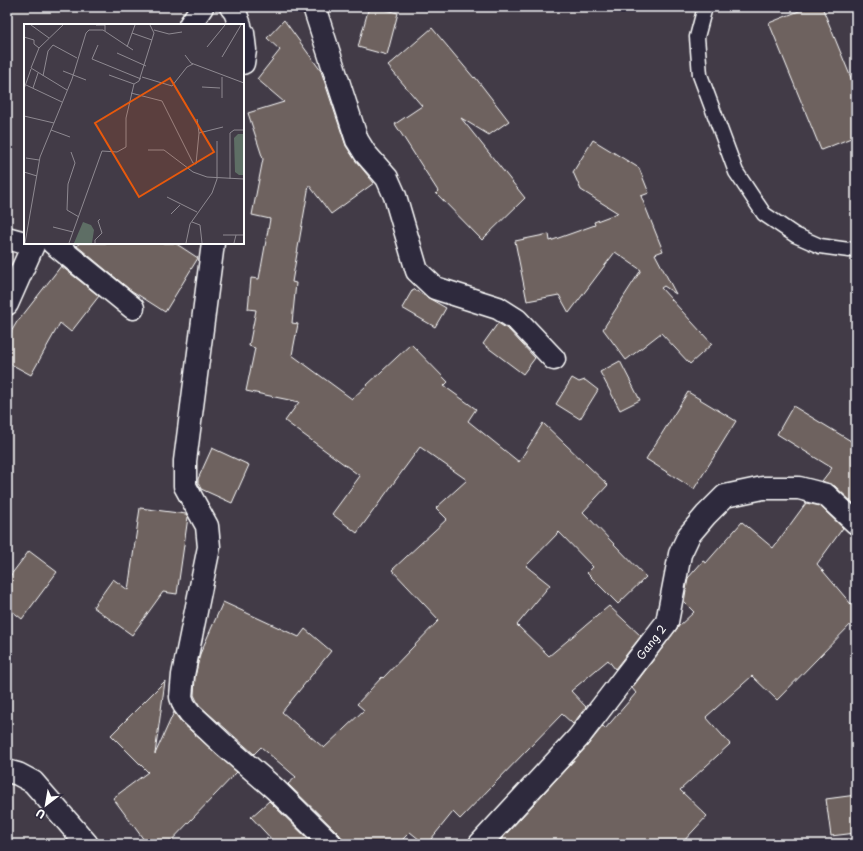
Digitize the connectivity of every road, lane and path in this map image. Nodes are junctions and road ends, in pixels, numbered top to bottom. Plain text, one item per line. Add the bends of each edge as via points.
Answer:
1 (202, 7) edge
2 (231, 7) edge
3 (314, 7) edge
4 (705, 7) edge
5 (191, 24) edge
6 (240, 24) edge
7 (244, 42) edge
8 (244, 56) edge
9 (7, 238) edge
10 (24, 243) edge
11 (34, 244) edge
12 (54, 244) edge
13 (213, 244) edge
14 (856, 247) edge
15 (7, 304) edge
16 (133, 308) dead end
17 (554, 359) dead end
18 (856, 523) edge
19 (7, 771) edge
20 (87, 844) edge
21 (331, 844) edge
22 (480, 844) edge

1 - 5 street
2 - 6 street
3 - 17 street via 357,140 387,178 395,196 417,271 435,288 498,308 517,320
4 - 14 lane via 697,37 700,75 736,172 764,214 795,235 820,246 849,250
7 - 8 street
9 - 10 street
11 - 15 street
12 - 16 street
13 - 21 street via 185,461 185,486 207,526 209,548 182,675 181,697 190,713 275,789
18 - 22 street, Gang 2 via 826,495 799,488 763,488 725,496 689,535 680,554 667,622 578,738
19 - 20 street via 33,782

